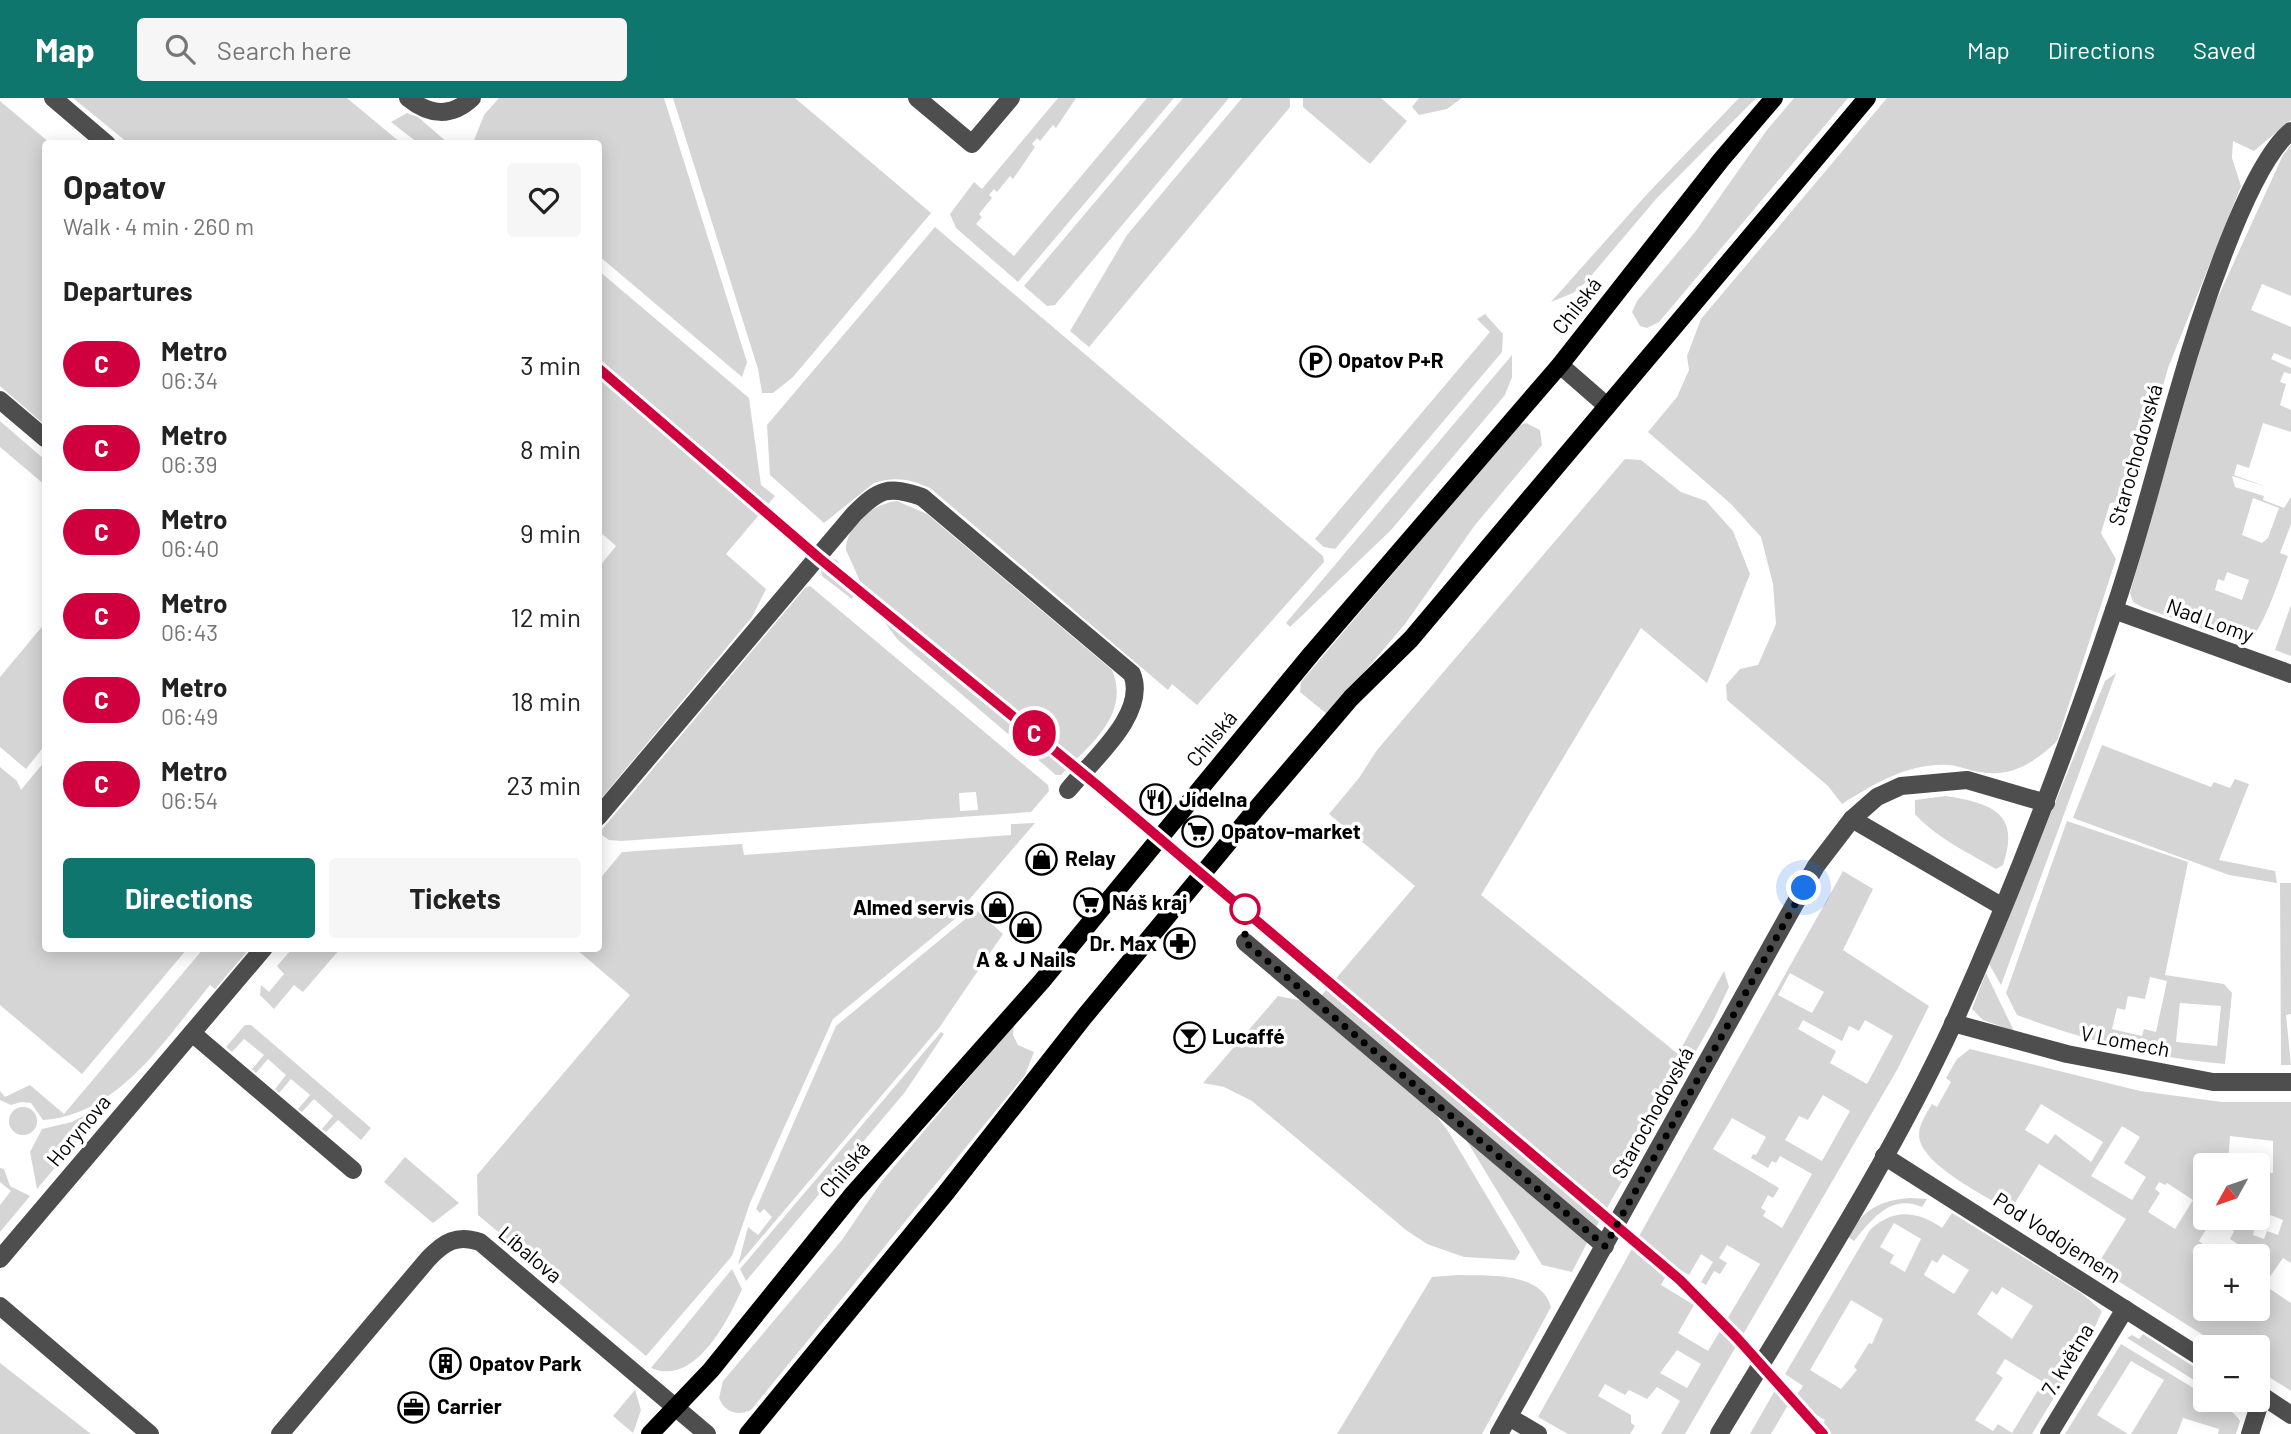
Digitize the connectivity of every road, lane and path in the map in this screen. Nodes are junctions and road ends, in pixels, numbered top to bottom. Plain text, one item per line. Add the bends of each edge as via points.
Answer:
1 (53, 98) edge
2 (408, 98) edge
3 (472, 98) edge
4 (918, 98) edge
5 (1011, 98) edge
6 (1774, 98) edge
7 (1867, 98) edge
8 (2291, 131) edge
9 (102, 140) edge
10 (1559, 365) junction
11 (0, 400) edge
12 (1607, 405) junction
13 (42, 436) edge
14 (2114, 610) junction
15 (2291, 674) edge
16 (1068, 790) dead end
17 (2046, 803) junction
18 (602, 812) edge
19 (1852, 819) junction
20 (2003, 906) junction
21 (1245, 942) dead end
22 (261, 952) edge
23 (1953, 1023) junction
24 (192, 1033) junction
25 (2291, 1082) edge
26 (1884, 1156) junction
27 (353, 1170) dead end
28 (1605, 1246) junction
29 (0, 1259) edge
30 (0, 1306) edge
31 (2125, 1309) junction
32 (2193, 1352) edge
33 (2270, 1401) edge
34 (675, 1408) junction
35 (2256, 1412) edge
36 (2291, 1415) edge
37 (1509, 1417) junction
38 (150, 1434) edge
39 (281, 1434) edge
40 (650, 1434) edge
41 (707, 1434) edge
42 (748, 1434) edge
43 (1499, 1434) edge
44 (1538, 1434) edge
45 (1719, 1434) edge
46 (2049, 1434) edge
47 (2250, 1434) edge

1 - 9 street
2 - 3 street via 425,110 445,113
4 - 5 street via 972,144
6 - 10 main road, Chilská
7 - 12 main road
8 - 14 street, Starochodovská via 2278,142 2256,177 2195,335
10 - 12 street
10 - 34 main road, Chilská via 1312,653 1042,981 853,1194
11 - 13 street
12 - 42 main road via 1411,639 1351,698 1257,808
14 - 15 street, Nad Lomy
14 - 17 street, Starochodovská
16 - 18 street via 1132,712 1137,693 1132,674 922,497 891,490 873,495 854,514
17 - 19 street, Starochodovská via 1967,780 1900,786 1877,797
17 - 20 street, Starochodovská
19 - 20 street
19 - 28 street, Starochodovská via 1816,866
20 - 23 street, Starochodovská
21 - 28 street
22 - 24 street, Horynova
23 - 25 street, V Lomech via 2067,1054 2213,1082
23 - 26 street, Starochodovská
24 - 27 street
24 - 29 street, Horynova
26 - 31 street, Pod Vodojemem
26 - 45 street, Starochodovská
28 - 37 street, Starochodovská
30 - 38 street
31 - 32 street, Pod Vodojemem
31 - 46 street, 7. května
33 - 36 street
34 - 39 street, Líbalova via 480,1242 461,1238 441,1245 428,1259
34 - 40 main road, Chilská
34 - 41 street, Líbalova
35 - 47 street
37 - 43 street, Starochodovská
37 - 44 street

